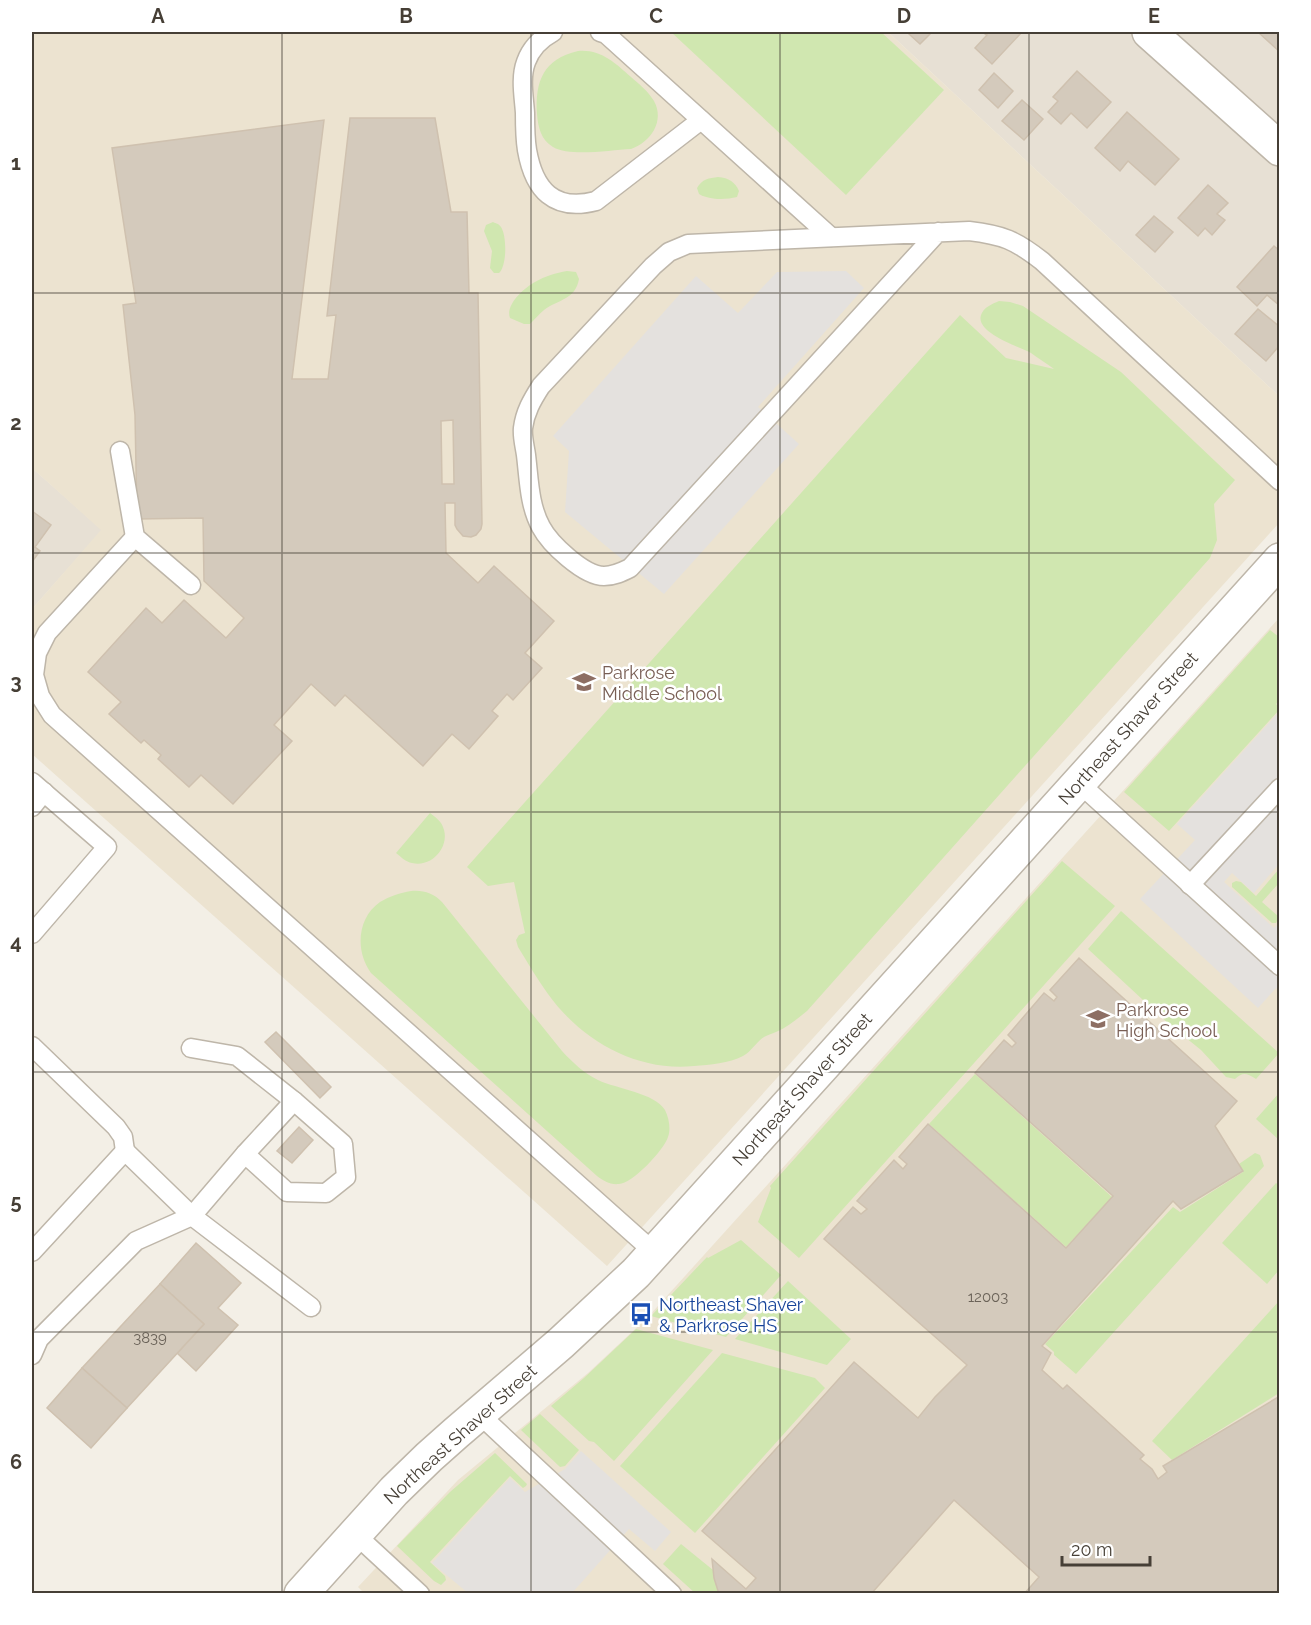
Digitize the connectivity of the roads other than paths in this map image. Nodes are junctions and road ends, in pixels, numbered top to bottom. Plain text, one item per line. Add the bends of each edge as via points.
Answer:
1 (553, 32) edge
2 (600, 32) edge
3 (1149, 32) edge
4 (701, 120) junction
5 (1280, 149) edge
6 (938, 232) junction
7 (831, 237) junction
8 (120, 451) dead end
9 (1280, 481) edge
10 (135, 537) junction
11 (1280, 560) edge
12 (191, 585) dead end
13 (1079, 783) junction
14 (38, 787) edge
15 (1280, 788) edge
16 (32, 807) edge
17 (1190, 885) junction
18 (32, 934) edge
19 (1280, 966) edge
20 (32, 1046) edge
21 (191, 1048) dead end
22 (294, 1101) junction
23 (125, 1151) junction
24 (245, 1154) junction
25 (192, 1216) junction
26 (32, 1252) edge
27 (655, 1253) junction
28 (310, 1307) dead end
29 (32, 1355) edge
30 (478, 1413) junction
31 (355, 1534) junction
32 (301, 1593) edge
33 (420, 1593) edge
34 (672, 1593) edge

1 - 4 lane via 532,49 523,80 527,149 534,175 553,198 567,204 596,201
2 - 4 lane
3 - 5 street
4 - 7 lane
6 - 7 lane
6 - 7 lane via 630,568 603,576 578,565 542,528 533,507 523,429 528,405 540,386 669,252 688,244
6 - 9 lane via 996,234 1021,245
8 - 10 lane
10 - 12 lane
10 - 27 lane via 47,633 37,653 34,675 40,696 52,715
11 - 13 street, Northeast Shaver Street
13 - 17 lane
13 - 27 street, Northeast Shaver Street
14 - 16 lane
14 - 18 lane via 106,847
15 - 17 lane
17 - 19 lane
20 - 23 lane via 116,1127 123,1137
21 - 22 lane via 237,1056
22 - 24 lane
22 - 24 lane via 343,1144 346,1178 326,1193 287,1192
23 - 25 lane
23 - 26 lane
24 - 25 lane
25 - 28 lane
25 - 29 lane via 136,1241 39,1339
27 - 30 street, Northeast Shaver Street via 607,1302
30 - 31 street, Northeast Shaver Street via 401,1484
30 - 34 lane
31 - 32 street, Northeast Shaver Street
31 - 33 lane

